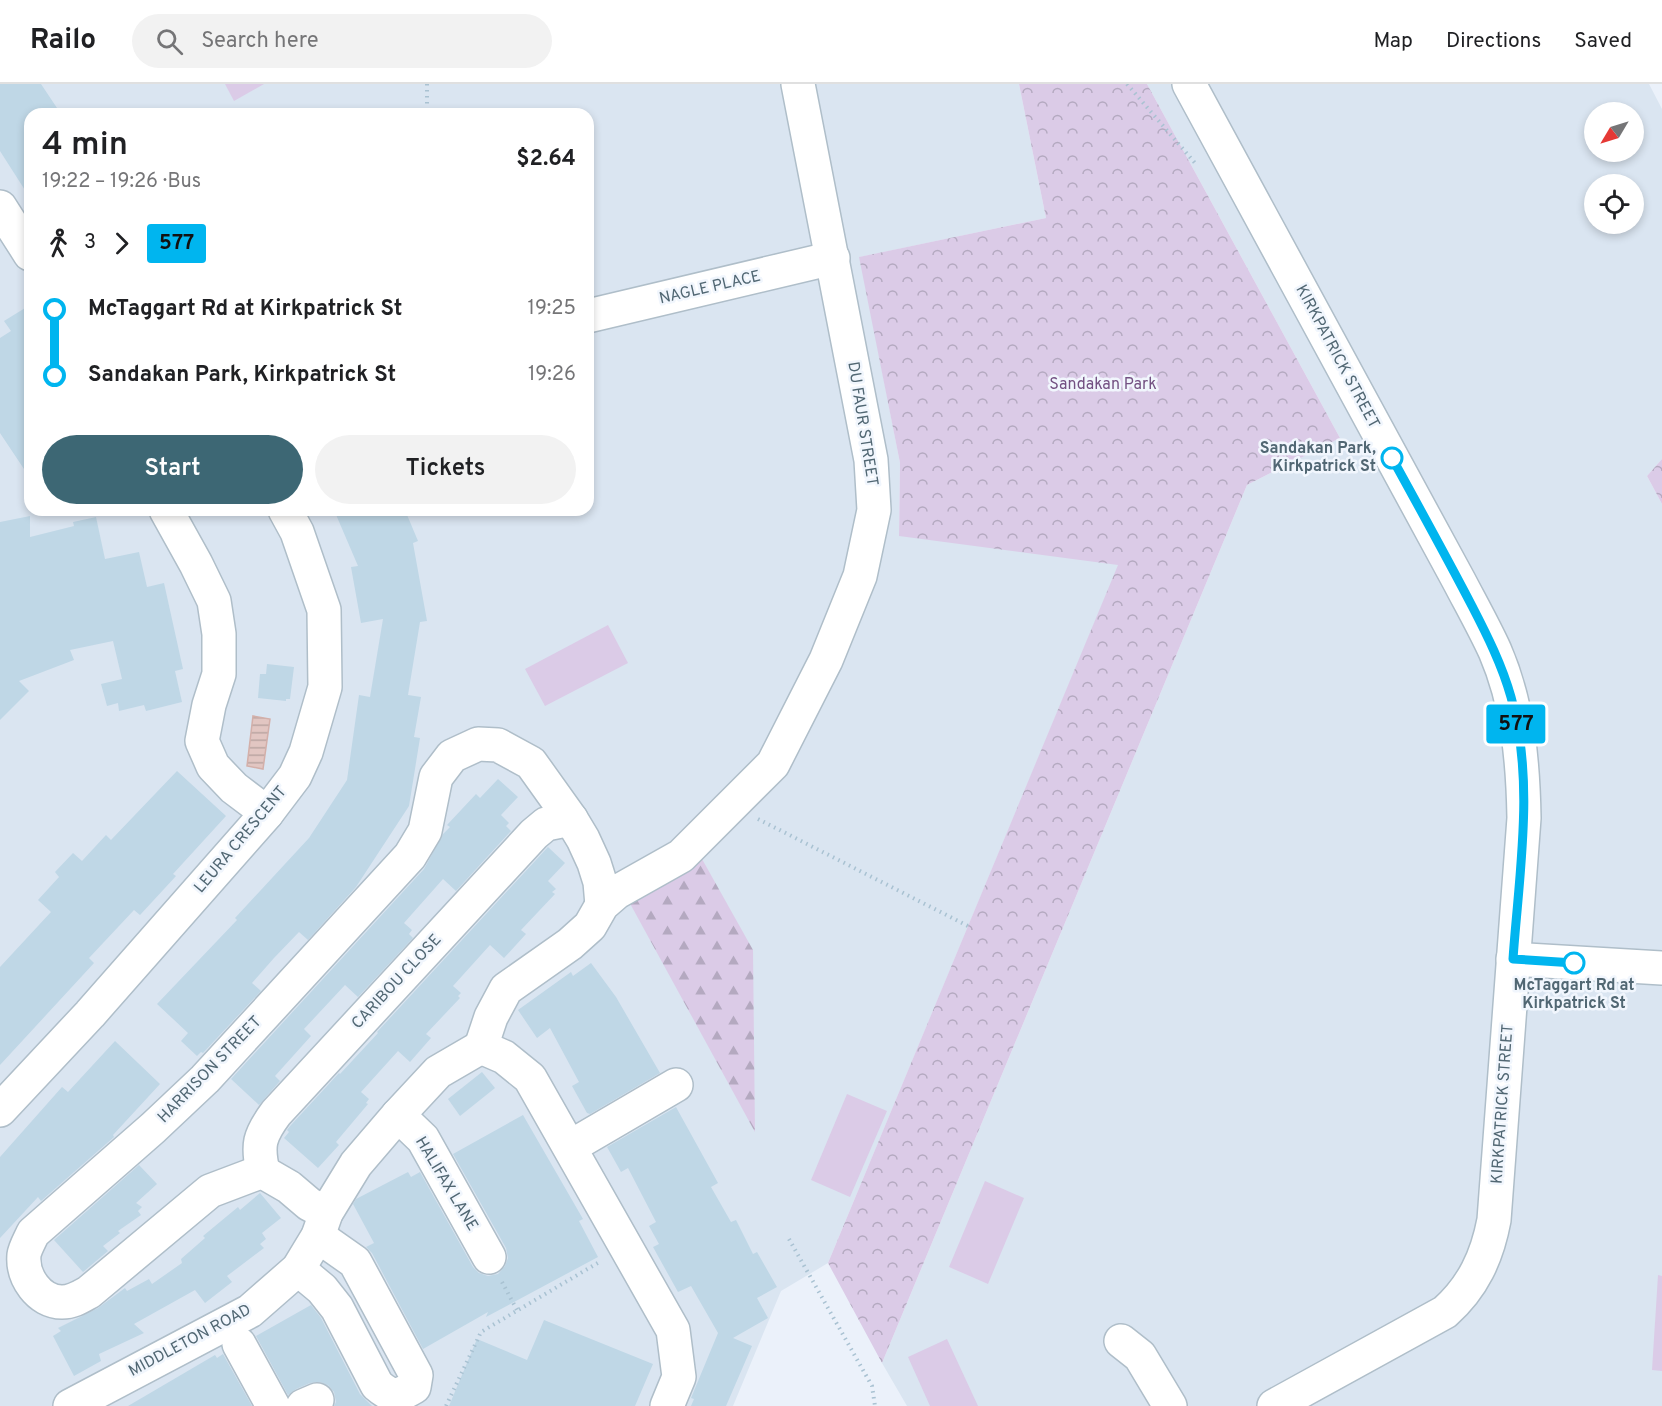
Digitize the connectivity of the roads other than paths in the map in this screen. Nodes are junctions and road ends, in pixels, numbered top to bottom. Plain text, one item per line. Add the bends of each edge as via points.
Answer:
1 (798, 84) edge
2 (1189, 84) edge
3 (0, 207) edge
4 (24, 245) edge
5 (833, 258) junction
6 (594, 315) edge
7 (169, 516) edge
8 (288, 516) edge
9 (267, 813) junction
10 (571, 819) junction
11 (602, 904) junction
12 (1513, 959) junction
13 (1662, 968) edge
14 (481, 1047) junction
15 (676, 1085) dead end
16 (0, 1110) edge
17 (398, 1115) junction
18 (570, 1147) junction
19 (263, 1173) junction
20 (322, 1224) junction
21 (489, 1257) dead end
22 (298, 1269) junction
23 (1121, 1341) dead end
24 (239, 1344) dead end
25 (118, 1396) edge
26 (70, 1406) edge
27 (273, 1406) edge
28 (667, 1406) edge
29 (1170, 1406) edge
30 (1274, 1406) edge

1 - 5 street, DU FAUR STREET
2 - 12 street, KIRKPATRICK STREET via 1495,651 1511,697 1524,777
3 - 4 street
5 - 6 street, NAGLE PLACE
5 - 11 street, DU FAUR STREET via 871,460 874,510 860,576 826,660 774,764 681,856
7 - 9 street via 214,601 219,634 219,674 202,741 213,766
8 - 9 street, LEURA CRESCENT via 324,610 325,687 295,776
9 - 16 street, LEURA CRESCENT
10 - 11 street, HARRISON STREET via 594,863
10 - 19 street, CARIBOU CLOSE via 546,824 534,834 276,1113 263,1131 259,1151
10 - 19 street, HARRISON STREET via 531,763 498,745 477,744 452,756 436,777 425,831 410,856 205,1079 33,1233 24,1254 25,1271 46,1299 75,1301 210,1191
11 - 14 street via 590,926 570,944 506,989
12 - 13 street
12 - 30 street, KIRKPATRICK STREET via 1494,1220 1490,1246 1478,1272 1445,1312
14 - 17 street, MIDDLETON ROAD via 438,1072
14 - 18 street via 504,1056 530,1078
15 - 18 street
17 - 20 street, MIDDLETON ROAD via 357,1164
17 - 21 street, HALIFAX LANE via 423,1139
18 - 28 street via 673,1330 679,1377
19 - 20 street via 309,1204
20 - 22 street, MIDDLETON ROAD
20 - 22 street via 355,1262 416,1375 414,1387 401,1395 387,1394 377,1385 337,1308
22 - 25 street, MIDDLETON ROAD via 250,1311
23 - 29 street via 1140,1356
24 - 27 street
25 - 26 street, MIDDLETON ROAD

